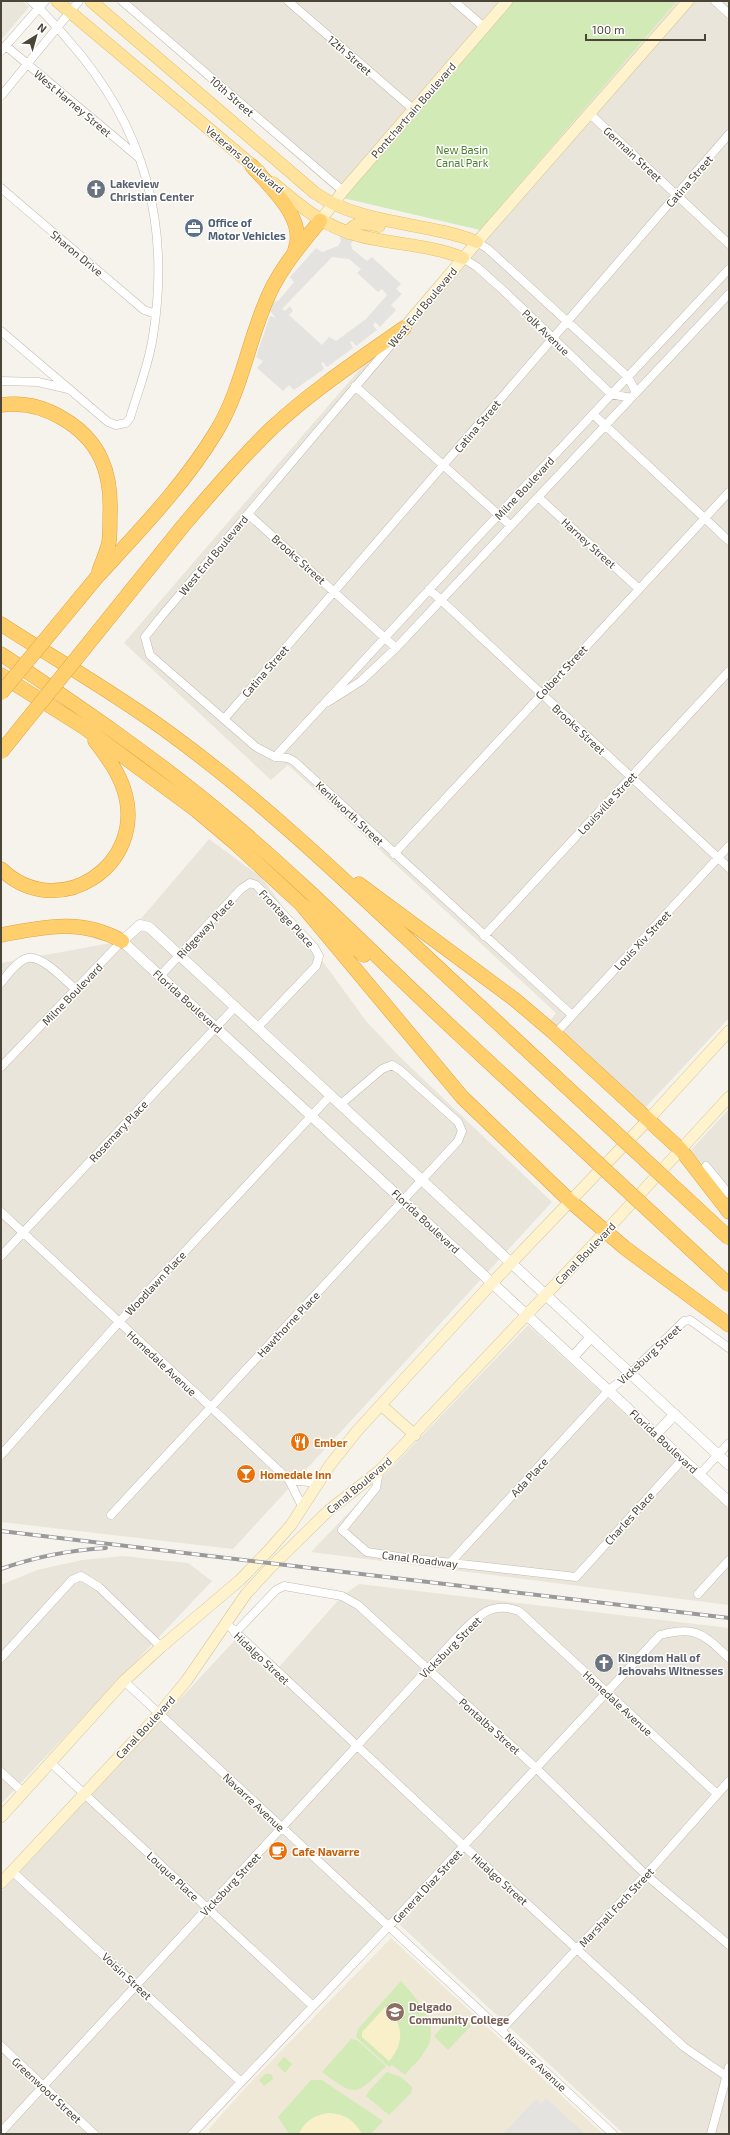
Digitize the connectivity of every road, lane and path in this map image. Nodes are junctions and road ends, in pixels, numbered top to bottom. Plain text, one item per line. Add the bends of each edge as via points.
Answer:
1 (31, 1) edge
2 (45, 1) edge
3 (57, 1) edge
4 (79, 1) edge
5 (91, 1) edge
6 (122, 1) edge
7 (288, 1) edge
8 (454, 1) edge
9 (507, 1) edge
10 (688, 1) edge
11 (715, 1) edge
12 (38, 7) junction
13 (70, 12) junction
14 (729, 14) edge
15 (484, 27) junction
16 (58, 28) junction
17 (3, 49) edge
18 (27, 65) junction
19 (1, 96) edge
20 (216, 108) junction
21 (413, 109) junction
22 (590, 114) junction
23 (202, 124) junction
24 (729, 134) edge
25 (141, 159) junction
26 (252, 166) junction
27 (1, 188) edge
28 (342, 191) junction
29 (676, 195) junction
30 (332, 205) junction
31 (320, 220) junction
32 (415, 226) junction
33 (348, 233) junction
34 (477, 242) junction
35 (729, 244) edge
36 (294, 253) junction
37 (463, 258) junction
38 (729, 269) edge
39 (729, 294) edge
40 (156, 314) junction
41 (567, 321) junction
42 (404, 328) junction
43 (1, 331) edge
44 (552, 338) junction
45 (628, 377) junction
46 (1, 381) edge
47 (355, 386) junction
48 (68, 389) junction
49 (611, 394) junction
50 (634, 395) junction
51 (1, 405) edge
52 (593, 414) junction
53 (605, 425) junction
54 (445, 465) junction
55 (729, 492) edge
56 (538, 497) junction
57 (248, 514) junction
58 (498, 515) junction
59 (704, 519) junction
60 (511, 526) junction
61 (729, 541) edge
62 (97, 577) junction
63 (639, 589) junction
64 (429, 590) junction
65 (335, 591) junction
66 (441, 600) junction
67 (160, 618) joint
68 (3, 624) edge
69 (386, 638) junction
70 (396, 648) junction
71 (1, 654) edge
72 (729, 671) edge
73 (2, 676) edge
74 (1, 693) edge
75 (541, 693) junction
76 (320, 707) junction
77 (225, 718) junction
78 (84, 728) junction
79 (1, 752) edge
80 (275, 757) junction
81 (631, 777) junction
82 (301, 840) junction
83 (729, 846) edge
84 (394, 854) junction
85 (718, 858) junction
86 (729, 868) edge
87 (1, 869) edge
88 (250, 883) joint
89 (301, 904) junction
90 (1, 935) edge
91 (484, 936) junction
92 (122, 941) junction
93 (180, 955) junction
94 (160, 976) junction
95 (1, 983) edge
96 (76, 990) junction
97 (236, 1006) junction
98 (431, 1008) junction
99 (572, 1016) junction
100 (216, 1026) junction
101 (258, 1027) junction
102 (729, 1031) edge
103 (555, 1034) junction
104 (1, 1067) edge
105 (331, 1095) junction
106 (729, 1097) edge
107 (340, 1104) junction
108 (311, 1114) junction
109 (647, 1121) junction
110 (681, 1150) junction
111 (706, 1166) dead end
112 (422, 1180) junction
113 (729, 1194) edge
114 (403, 1200) junction
115 (570, 1201) junction
116 (1, 1212) edge
117 (729, 1212) edge
118 (606, 1231) junction
119 (22, 1232) junction
120 (729, 1238) edge
121 (1, 1256) edge
122 (512, 1263) junction
123 (492, 1284) junction
124 (729, 1285) edge
125 (545, 1295) junction
126 (527, 1314) junction
127 (119, 1322) junction
128 (729, 1325) edge
129 (591, 1337) junction
130 (729, 1348) edge
131 (573, 1357) junction
132 (631, 1373) junction
133 (609, 1390) junction
134 (381, 1405) junction
135 (210, 1407) junction
136 (674, 1414) junction
137 (656, 1434) junction
138 (415, 1435) junction
139 (729, 1444) edge
140 (1, 1455) edge
141 (719, 1456) junction
142 (682, 1458) junction
143 (729, 1465) edge
144 (379, 1471) junction
145 (700, 1474) junction
146 (289, 1480) junction
147 (319, 1483) junction
148 (729, 1502) edge
149 (302, 1506) junction
150 (111, 1515) dead end
151 (729, 1560) edge
152 (450, 1563) junction
153 (576, 1577) joint
154 (698, 1594) dead end
155 (519, 1612) joint
156 (226, 1623) junction
157 (235, 1633) junction
158 (161, 1647) junction
159 (1, 1658) edge
160 (729, 1658) edge
161 (428, 1669) junction
162 (124, 1681) junction
163 (607, 1692) junction
164 (159, 1714) junction
165 (356, 1747) junction
166 (51, 1763) junction
167 (536, 1768) junction
168 (1, 1772) edge
169 (729, 1781) edge
170 (23, 1792) junction
171 (84, 1793) junction
172 (717, 1794) junction
173 (1, 1817) edge
174 (282, 1827) junction
175 (464, 1846) junction
176 (12, 1871) junction
177 (646, 1875) junction
178 (1, 1883) edge
179 (207, 1908) junction
180 (389, 1926) junction
181 (729, 1945) edge
182 (577, 1949) junction
183 (136, 1985) junction
184 (313, 2006) junction
185 (501, 2030) junction
186 (1, 2046) edge
187 (729, 2067) edge
188 (728, 2077) edge
189 (241, 2082) junction
190 (44, 2086) junction
191 (1, 2132) edge
192 (94, 2134) edge
193 (192, 2134) edge
194 (613, 2134) edge
195 (711, 2134) edge

1 - 12 street
2 - 12 street
3 - 13 main road, Veterans Boulevard
4 - 13 street
5 - 20 main road, Veterans Boulevard
6 - 28 street, 10th Street
7 - 21 street, 12th Street
8 - 15 street
9 - 15 main road, Pontchartrain Boulevard
10 - 22 main road, West End Boulevard
11 - 14 street
12 - 16 street
12 - 17 street
13 - 16 street
13 - 23 main road, Veterans Boulevard
15 - 21 main road, Pontchartrain Boulevard
16 - 18 street
16 - 25 street via 100,78 120,110
17 - 18 street, West Harney Street
18 - 19 street
18 - 25 street, West Harney Street
20 - 23 main road
20 - 30 main road, Veterans Boulevard
21 - 28 main road, Pontchartrain Boulevard
22 - 29 street, Germain Street
22 - 34 main road, West End Boulevard
23 - 26 main road, Veterans Boulevard
24 - 29 street, Catina Street
25 - 40 street via 158,236
26 - 31 main road, Veterans Boulevard
26 - 36 highway via 283,203 294,222 299,241
27 - 40 street, Sharon Drive via 144,310
28 - 30 main road, Pontchartrain Boulevard
29 - 35 street, Germain Street
29 - 41 street, Catina Street
30 - 31 main road, Pontchartrain Boulevard
30 - 32 main road, Veterans Boulevard via 383,220
31 - 33 main road, Veterans Boulevard
31 - 36 highway
32 - 33 main road via 395,230 360,223 354,225
32 - 34 main road, Veterans Boulevard via 459,235
33 - 37 main road, Veterans Boulevard via 450,253
34 - 37 main road, West End Boulevard
34 - 41 street, Polk Avenue
36 - 62 highway via 271,290 229,407 216,431 181,482
37 - 42 main road, West End Boulevard
37 - 44 street, Polk Avenue via 477,267
38 - 45 street, Milne Boulevard
39 - 50 street, Milne Boulevard
40 - 48 street via 148,361 130,418 122,425 108,422
41 - 44 street, Catina Street
41 - 45 street, Polk Avenue
42 - 47 street, West End Boulevard
42 - 79 highway, bridge via 354,363 273,427 230,472 183,526
43 - 48 street
44 - 49 street, Polk Avenue
44 - 54 street, Catina Street
45 - 49 street, Milne Boulevard
45 - 50 street, Polk Avenue
46 - 48 street via 38,382
47 - 54 street
47 - 57 street, West End Boulevard
49 - 50 street
49 - 52 street, Milne Boulevard
50 - 53 street, Milne Boulevard
51 - 62 highway via 18,403 37,406 74,424 95,446 106,470 111,504 109,542
52 - 53 street
52 - 58 street, Milne Boulevard
53 - 56 street, Milne Boulevard
53 - 59 street
54 - 58 street
54 - 65 street, Catina Street
55 - 59 street, Colbert Street
56 - 60 street, Milne Boulevard
56 - 63 street, Harney Street
57 - 65 street, Brooks Street
57 - 67 street, West End Boulevard
58 - 60 street
58 - 64 street, Milne Boulevard
59 - 61 street
59 - 63 street, Colbert Street
60 - 66 street, Milne Boulevard
62 - 74 highway, bridge
63 - 75 street, Colbert Street
64 - 66 street, Brooks Street
64 - 69 street, Milne Boulevard
65 - 69 street, Brooks Street
65 - 77 street, Catina Street
66 - 70 street, Milne Boulevard
66 - 75 street, Brooks Street
67 - 77 street, Kenilworth Street via 145,637 150,655
68 - 82 highway via 119,697 172,735
69 - 70 street, Brooks Street
69 - 76 street, Milne Boulevard
70 - 76 street, Milne Boulevard via 361,681
71 - 98 highway via 130,743 198,794 284,869
72 - 81 street, Louisville Street
73 - 78 highway
75 - 81 street, Brooks Street
75 - 84 street, Colbert Street
76 - 80 street, Milne Boulevard
77 - 80 street, Kenilworth Street via 256,747
78 - 87 highway via 111,762 125,792 125,833 115,858 93,879 65,890 35,890 21,885
78 - 89 highway via 196,810 235,842
80 - 84 street, Kenilworth Street via 288,758 294,762
81 - 85 street, Brooks Street
81 - 91 street, Louisville Street
82 - 103 highway via 514,999
82 - 120 highway, bridge
83 - 85 street, Louis Xiv Street
84 - 91 street, Kenilworth Street
85 - 86 street, Brooks Street
85 - 99 street, Louis Xiv Street
88 - 93 street, Ridgeway Place via 241,889
88 - 101 street, Frontage Place via 260,889 314,947 319,956 316,966
89 - 98 highway
89 - 115 highway via 462,1096
90 - 92 highway via 70,925 94,929
91 - 99 street, Kenilworth Street
92 - 93 street, Milne Boulevard via 140,925 144,925
92 - 94 street, Florida Boulevard
92 - 96 street, Milne Boulevard
93 - 94 street, Ridgeway Place
93 - 97 street
94 - 100 street, Florida Boulevard
95 - 96 street via 12,970 30,957 50,967
96 - 104 street, Milne Boulevard
97 - 100 street, Rosemary Place
97 - 101 street
98 - 124 highway, bridge
99 - 103 street, Louis Xiv Street
100 - 108 street, Florida Boulevard
100 - 119 street, Rosemary Place
101 - 105 street
102 - 109 main road
103 - 109 highway
105 - 107 street
105 - 108 street, Woodlawn Place
106 - 110 main road, Canal Boulevard
107 - 112 street
107 - 112 street, Hawthorne Place via 382,1069 392,1065 458,1122 462,1131 458,1141
108 - 114 street, Florida Boulevard
108 - 127 street, Woodlawn Place
109 - 110 highway
109 - 115 main road
110 - 117 highway
110 - 118 main road, Canal Boulevard
111 - 113 street
112 - 114 street, Hawthorne Place
112 - 122 street
114 - 123 street, Florida Boulevard
114 - 135 street, Hawthorne Place
115 - 118 highway
115 - 122 main road
116 - 119 street, Homedale Avenue
118 - 125 main road, Canal Boulevard
118 - 128 highway via 624,1248
119 - 121 street, Rosemary Place
119 - 127 street, Homedale Avenue
122 - 123 main road
122 - 125 street
123 - 126 street, Florida Boulevard
123 - 134 main road
125 - 126 main road, Canal Boulevard
125 - 129 street
126 - 131 street, Florida Boulevard
126 - 138 main road, Canal Boulevard
127 - 135 street, Homedale Avenue
127 - 140 street, Woodlawn Place
129 - 131 street
129 - 132 street
130 - 132 street, Vicksburg Street via 690,1320 684,1321
131 - 133 street, Florida Boulevard
132 - 133 street, Vicksburg Street
132 - 136 street
133 - 137 street, Florida Boulevard
133 - 152 street, Ada Place
134 - 138 main road
134 - 147 main road via 357,1431
135 - 146 street, Homedale Avenue
135 - 150 street, Hawthorne Place
136 - 137 street
136 - 141 street
137 - 142 street, Florida Boulevard
138 - 144 main road, Canal Boulevard
139 - 141 street
141 - 143 street
141 - 145 street
142 - 145 street, Florida Boulevard
142 - 153 street, Charles Place
144 - 152 street, Canal Roadway via 376,1488 342,1530 367,1552
144 - 156 main road, Canal Boulevard via 297,1539 246,1594
145 - 148 street, Florida Boulevard
146 - 147 street
146 - 149 street, Homedale Avenue
147 - 149 main road
149 - 158 main road via 291,1525 240,1580
151 - 154 street
152 - 153 street, Canal Roadway
155 - 161 street, Vicksburg Street via 504,1607 486,1612 461,1633
155 - 163 street, Homedale Avenue
156 - 157 street, Hidalgo Street
156 - 164 main road, Canal Boulevard via 187,1680
157 - 161 street, Pontalba Street via 276,1590 284,1586 342,1596 358,1606
157 - 165 street, Hidalgo Street
158 - 159 street via 91,1581 77,1576
158 - 162 main road
160 - 163 street, General Diaz Street via 711,1641 691,1630 679,1629 660,1635
161 - 165 street, Vicksburg Street
161 - 167 street, Pontalba Street
162 - 164 street, Navarre Avenue
162 - 166 main road
163 - 167 street, General Diaz Street
163 - 172 street, Homedale Avenue
164 - 171 main road, Canal Boulevard
164 - 174 street, Navarre Avenue
165 - 174 street, Vicksburg Street
165 - 175 street, Hidalgo Street
166 - 170 main road
166 - 171 street, Louque Place
167 - 175 street, General Diaz Street
167 - 177 street, Pontalba Street
168 - 170 street
169 - 172 street, Marshall Foch Street
170 - 173 main road
171 - 176 main road, Canal Boulevard
171 - 179 street, Louque Place
172 - 177 street, Marshall Foch Street
174 - 179 street, Vicksburg Street
174 - 180 street, Navarre Avenue
175 - 180 street, General Diaz Street
175 - 182 street, Hidalgo Street
176 - 178 main road, Canal Boulevard
176 - 183 street, Voisin Street
177 - 181 street, Pontalba Street
177 - 182 street, Marshall Foch Street
179 - 183 street, Vicksburg Street
179 - 184 street, Louque Place
180 - 184 street, General Diaz Street
180 - 185 street, Navarre Avenue
182 - 185 street, Marshall Foch Street
182 - 188 street, Hidalgo Street via 684,2047
183 - 189 street, Voisin Street
183 - 190 street, Vicksburg Street
184 - 189 street, General Diaz Street
185 - 194 street, Navarre Avenue
186 - 190 street, Greenwood Street
187 - 188 street
188 - 195 street
189 - 193 street, General Diaz Street
190 - 191 street, Vicksburg Street
190 - 192 street, Greenwood Street

